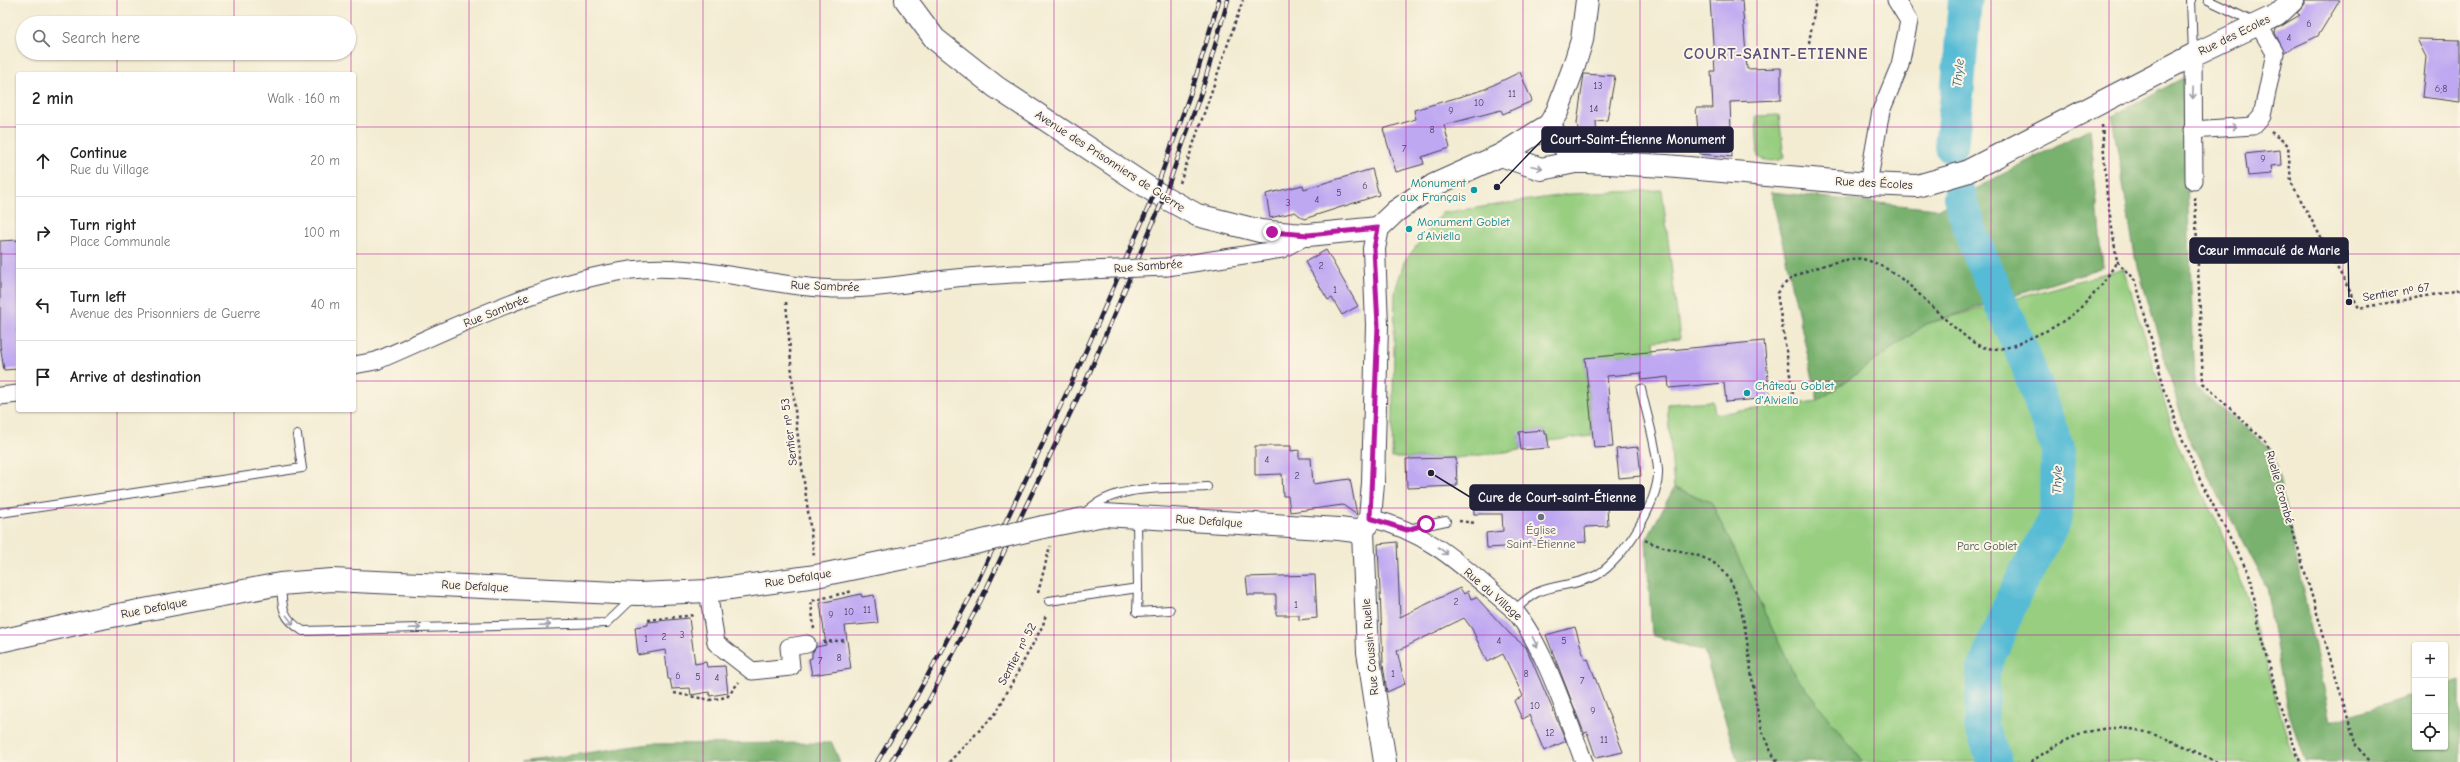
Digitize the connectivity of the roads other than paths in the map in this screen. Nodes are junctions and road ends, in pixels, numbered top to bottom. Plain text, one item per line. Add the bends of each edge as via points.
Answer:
1 (906, 0) edge
2 (1587, 0) edge
3 (1896, 0) edge
4 (2191, 0) edge
5 (2208, 0) edge
6 (2293, 0) edge
7 (2258, 24) junction
8 (2193, 55) junction
9 (1549, 125) junction
10 (2192, 130) junction
11 (1501, 154) junction
12 (1575, 162) junction
13 (2194, 181) road end
14 (1868, 184) junction
15 (1378, 228) junction
16 (1308, 235) junction
17 (356, 365) edge
18 (1641, 390) dead end
19 (16, 394) edge
20 (0, 396) edge
21 (297, 435) dead end
22 (1207, 487) dead end
23 (0, 513) edge
24 (1137, 516) junction
25 (1080, 519) junction
26 (1446, 521) dead end
27 (1366, 525) junction
28 (1407, 530) junction
29 (280, 584) junction
30 (1138, 588) junction
31 (708, 590) junction
32 (638, 594) junction
33 (1049, 601) road end
34 (1170, 610) dead end
35 (1514, 610) junction
36 (811, 640) road end
37 (0, 641) edge
38 (1582, 760) edge
39 (1385, 762) edge

1 - 16 main road, Avenue des Prisonniers de Guerre via 935,39 996,87 1173,203 1197,215 1260,231
2 - 9 main road via 1582,40 1557,112
3 - 14 street via 1909,21 1900,65 1881,111
4 - 8 lane
5 - 7 lane
6 - 7 main road, Rue des Ecoles via 2277,15
7 - 8 main road, Rue des Ecoles
10 -> 7 street via 2254,126 2259,122 2274,53
8 -> 10 street
8 - 14 main road, Rue des Écoles via 1966,172 1917,186
9 - 11 main road
9 - 12 main road
10 - 13 street
11 -> 12 main road, Rue des Écoles via 1541,169
11 - 15 main road via 1434,185 1396,211
12 - 14 main road, Rue des Écoles via 1666,166
15 - 16 main road, Avenue des Prisonniers de Guerre
15 - 27 main road, Rue Coussin Ruelle via 1374,249 1378,325
16 - 17 street, Rue Sambrée, bridge via 1282,248 1167,267 958,277 847,289 784,284 683,269 632,270 563,285 376,361
18 - 35 lane via 1658,471 1648,506 1635,533 1614,561 1596,575 1577,583 1536,593
19 - 20 street
21 - 23 lane via 302,468
22 - 25 lane via 1125,492 1095,503
24 - 25 main road, Rue Defalque via 1104,515
24 - 27 main road, Rue Defalque
24 - 30 lane
25 - 31 main road, Rue Defalque, bridge via 1050,531 816,576
26 - 28 lane
27 - 28 street, Rue du Village
27 - 39 main road, Rue Coussin Ruelle via 1368,652
28 -> 35 street, Rue du Village via 1440,549
29 - 32 main road, Rue Defalque via 332,580
29 -> 32 lane via 282,608 291,624 303,631 607,623
29 - 37 main road, Rue Defalque via 102,618
30 - 33 lane
30 - 34 lane via 1138,612
31 - 32 main road, Rue Defalque
31 - 36 street via 716,643 752,671 791,667 789,647
35 -> 38 street, Rue du Village via 1525,623 1536,645

